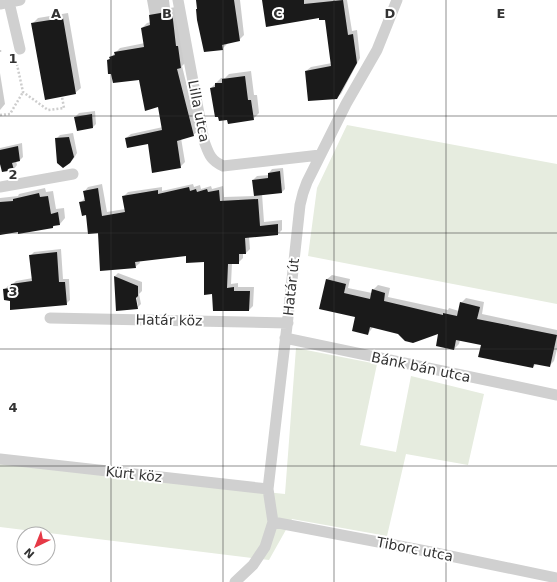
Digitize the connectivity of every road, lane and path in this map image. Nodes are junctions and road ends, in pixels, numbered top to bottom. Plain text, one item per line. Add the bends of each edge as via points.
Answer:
1 (178, 0) edge
2 (397, 0) edge
3 (10, 2) edge
4 (18, 53) joint
5 (22, 92) junction
6 (62, 97) dead end
7 (0, 115) edge
8 (320, 155) junction
9 (73, 174) dead end
10 (0, 187) edge
11 (50, 318) dead end
12 (288, 323) junction
13 (285, 338) junction
14 (557, 395) edge
15 (0, 459) edge
16 (268, 489) junction
17 (273, 522) junction
18 (557, 578) edge
19 (235, 582) edge

1 - 8 street, Lilla utca via 209,157 223,166
2 - 8 street, Határ út via 377,50
3 - 4 street
4 - 5 path
5 - 6 path via 48,110 64,108
5 - 7 path via 10,114
8 - 12 street, Határ út via 307,182 300,205
9 - 10 street
11 - 12 street, Határ köz
12 - 13 street, Határ út
13 - 14 street, Bánk bán utca
13 - 16 street, Határ út
15 - 16 street, Kürt köz
16 - 17 street, Határ út
17 - 18 street, Tiborc utca
17 - 19 street, Határ út via 265,547 253,565

